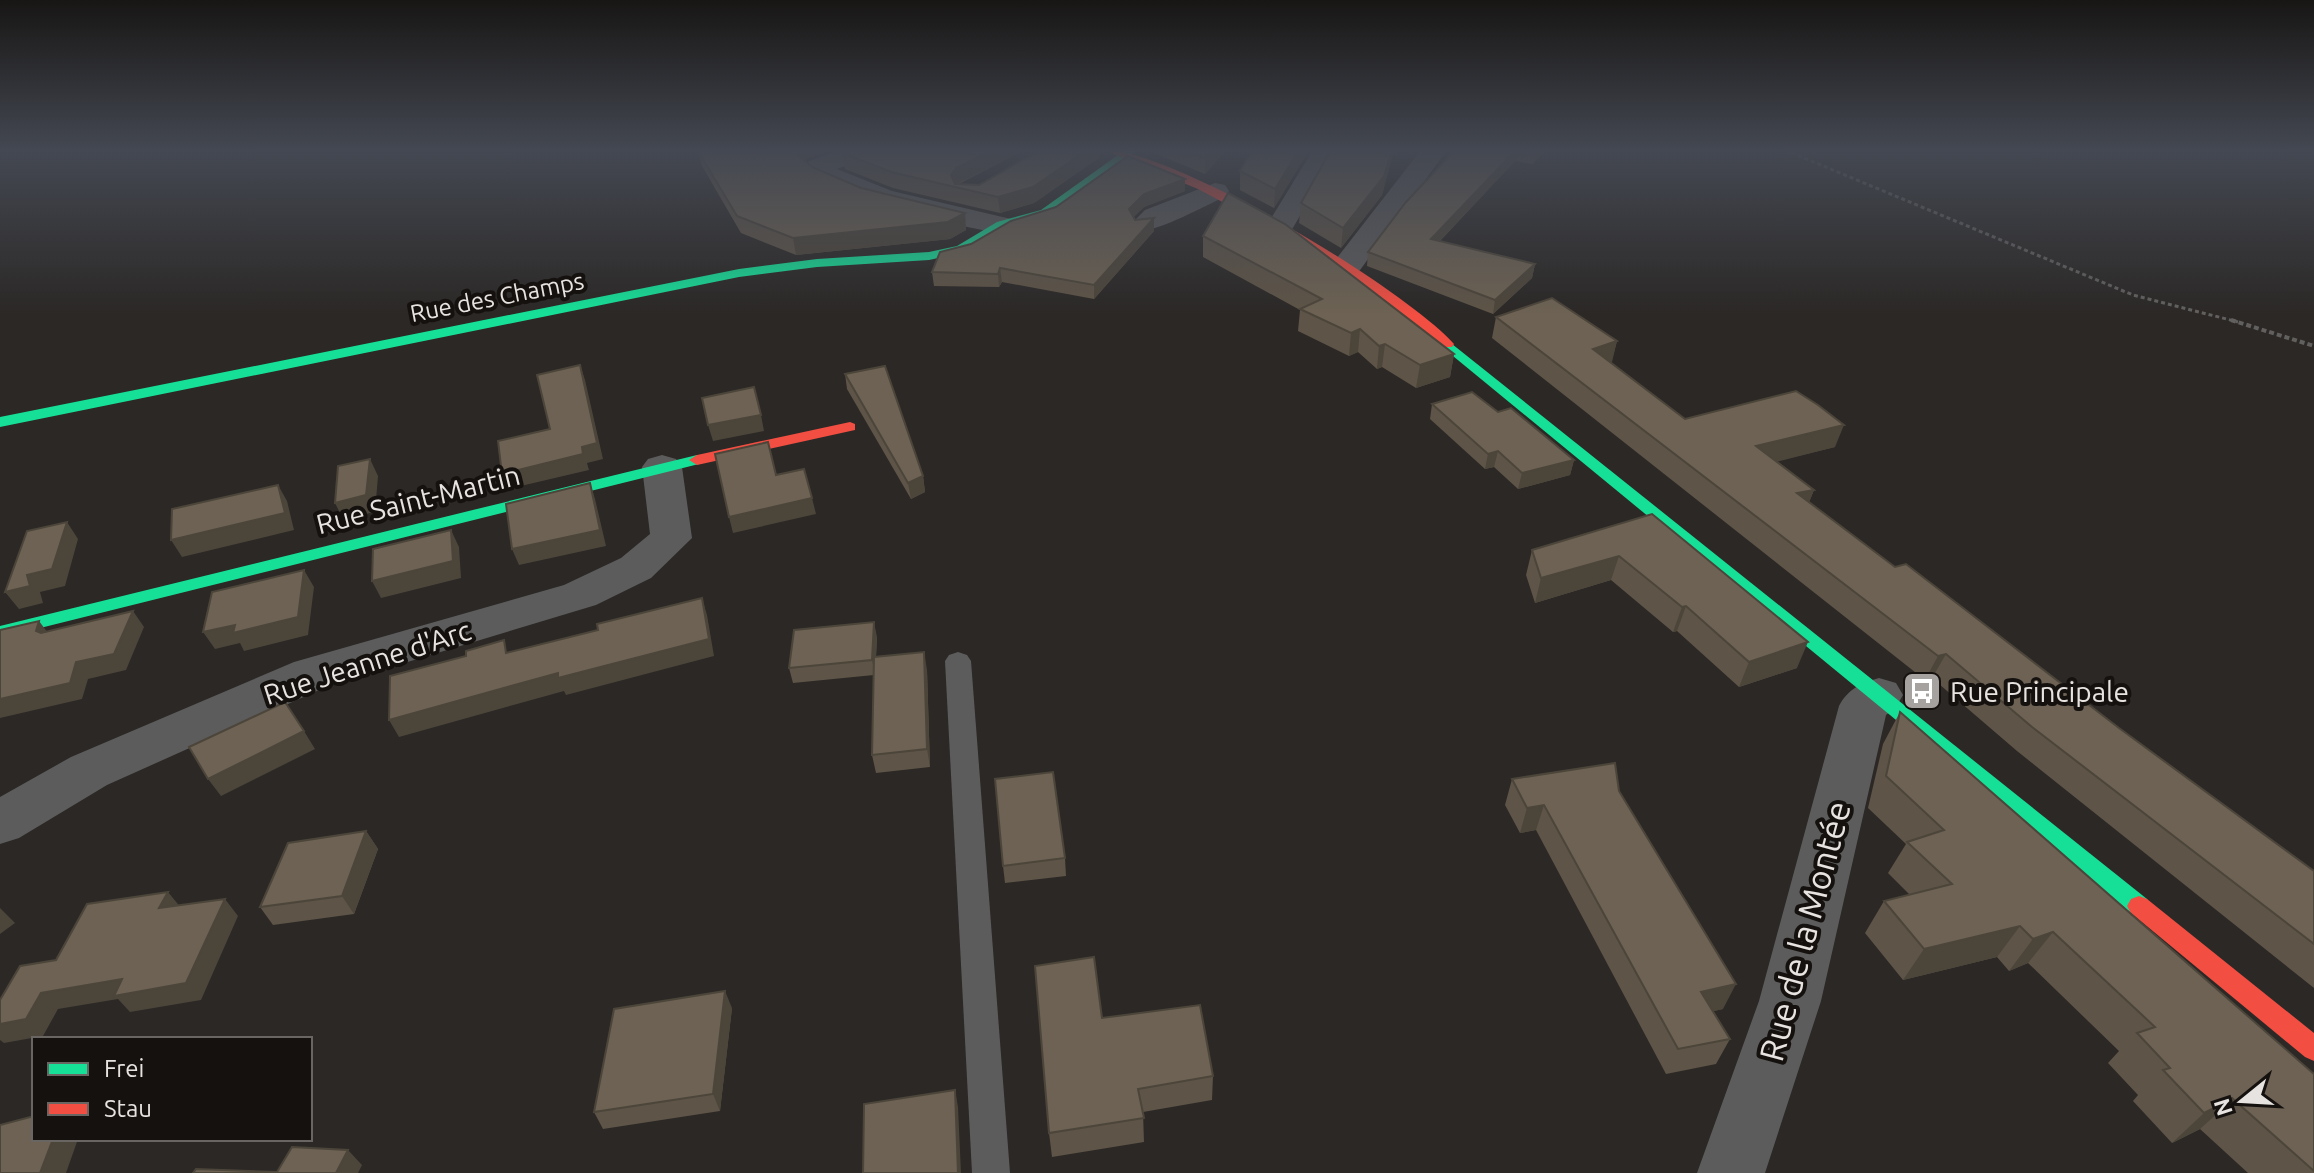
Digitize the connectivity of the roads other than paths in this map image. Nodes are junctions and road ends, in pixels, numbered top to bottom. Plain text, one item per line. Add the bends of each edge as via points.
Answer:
1 (915, 205) edge
2 (1054, 205) edge
3 (1182, 205) edge
4 (1242, 205) edge
5 (1293, 205) edge
6 (1393, 205) edge
7 (1145, 224) edge
8 (1001, 225) junction
9 (1281, 225) junction
10 (1344, 270) junction
11 (0, 422) edge
12 (850, 427) dead end
13 (662, 467) junction
14 (0, 632) edge
15 (958, 661) dead end
16 (1879, 695) junction
17 (0, 823) edge
18 (2314, 1049) edge
19 (991, 1173) edge
20 (1731, 1173) edge

1 - 8 street
2 - 8 street, Rue des Champs
3 - 7 street
4 - 9 street
5 - 9 street
6 - 10 street
8 - 11 street, Rue des Champs via 961,249 929,256 739,273
9 - 10 street
10 - 16 street via 1392,303
12 - 13 street, Rue Saint-Martin
13 - 14 street, Rue Saint-Martin
13 - 17 street, Rue Jeanne d'Arc via 671,538 636,568 580,595 311,674 89,771
15 - 19 lane
16 - 18 street
16 - 20 street, Rue de la Montée via 1863,706 1790,1001

